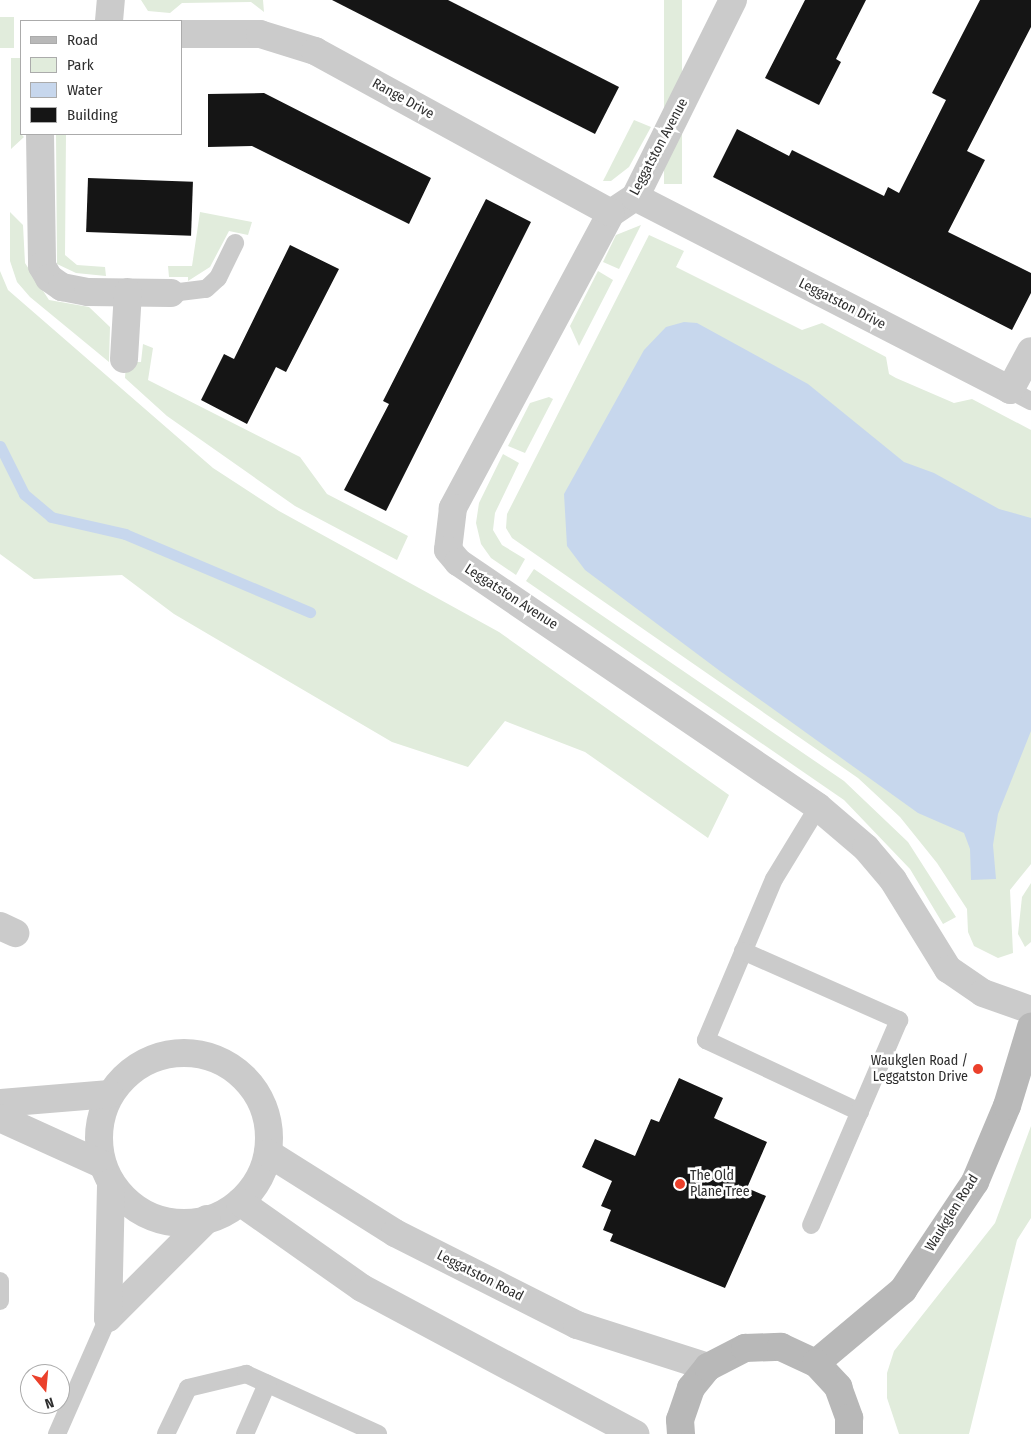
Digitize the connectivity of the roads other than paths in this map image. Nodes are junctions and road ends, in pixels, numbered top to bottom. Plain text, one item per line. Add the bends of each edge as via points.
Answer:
1 (111, 0) edge
2 (733, 0) edge
3 (108, 20) edge
4 (182, 34) edge
5 (40, 135) edge
6 (636, 197) junction
7 (611, 213) junction
8 (235, 243) dead end
9 (128, 292) junction
10 (172, 293) joint
11 (1031, 351) edge
12 (124, 358) dead end
13 (1021, 395) edge
14 (818, 807) junction
15 (743, 951) junction
16 (1031, 1010) edge
17 (1031, 1027) edge
18 (110, 1094) junction
19 (0, 1103) edge
20 (860, 1112) junction
21 (0, 1118) edge
22 (268, 1153) junction
23 (107, 1174) junction
24 (240, 1202) junction
25 (207, 1219) junction
26 (811, 1225) dead end
27 (0, 1282) edge
28 (0, 1301) edge
29 (108, 1318) junction
30 (816, 1363) junction
31 (708, 1367) junction
32 (267, 1384) junction
33 (345, 1427) edge
34 (57, 1434) edge
35 (166, 1434) edge
36 (245, 1434) edge
37 (378, 1434) edge
38 (636, 1434) edge
39 (681, 1434) edge
40 (849, 1434) edge

1 - 3 street
2 - 6 street, Leggatston Avenue
4 - 7 street, Range Drive via 260,34 315,51
5 - 9 street via 42,266 49,278 62,287 88,292
6 - 7 street, Leggatston Avenue
6 - 13 street, Leggatston Drive
7 - 14 street, Leggatston Avenue via 453,508 448,550 458,562
8 - 10 lane via 218,278 206,289
9 - 10 street
9 - 12 street
11 - 13 street, Leggatston Drive
14 - 15 lane via 774,879
14 - 16 street, Leggatston Avenue via 866,848 893,880 948,969 983,993
15 - 20 lane via 706,1040
15 - 20 lane via 898,1020
17 - 30 street, Waukglen Road via 1007,1106 975,1182 903,1290
18 - 19 street
18 - 22 street via 126,1075 147,1061 170,1054 196,1054 220,1061 242,1075 258,1095 268,1123
18 - 23 street via 101,1117 99,1141
20 - 26 lane
21 - 23 street
22 - 24 street via 258,1179
22 - 31 street, Leggatston Road via 395,1233 577,1325
23 - 25 street via 130,1203 153,1217 180,1223
23 - 29 street
24 - 25 street
24 - 38 street via 362,1288
25 - 29 street
27 - 28 lane
29 - 34 lane
30 - 31 street via 782,1347 745,1348
30 - 40 street via 838,1388 849,1418
31 - 39 street via 691,1388 680,1420
32 - 33 lane
32 - 35 lane via 246,1374 188,1388
32 - 36 lane
33 - 37 lane

